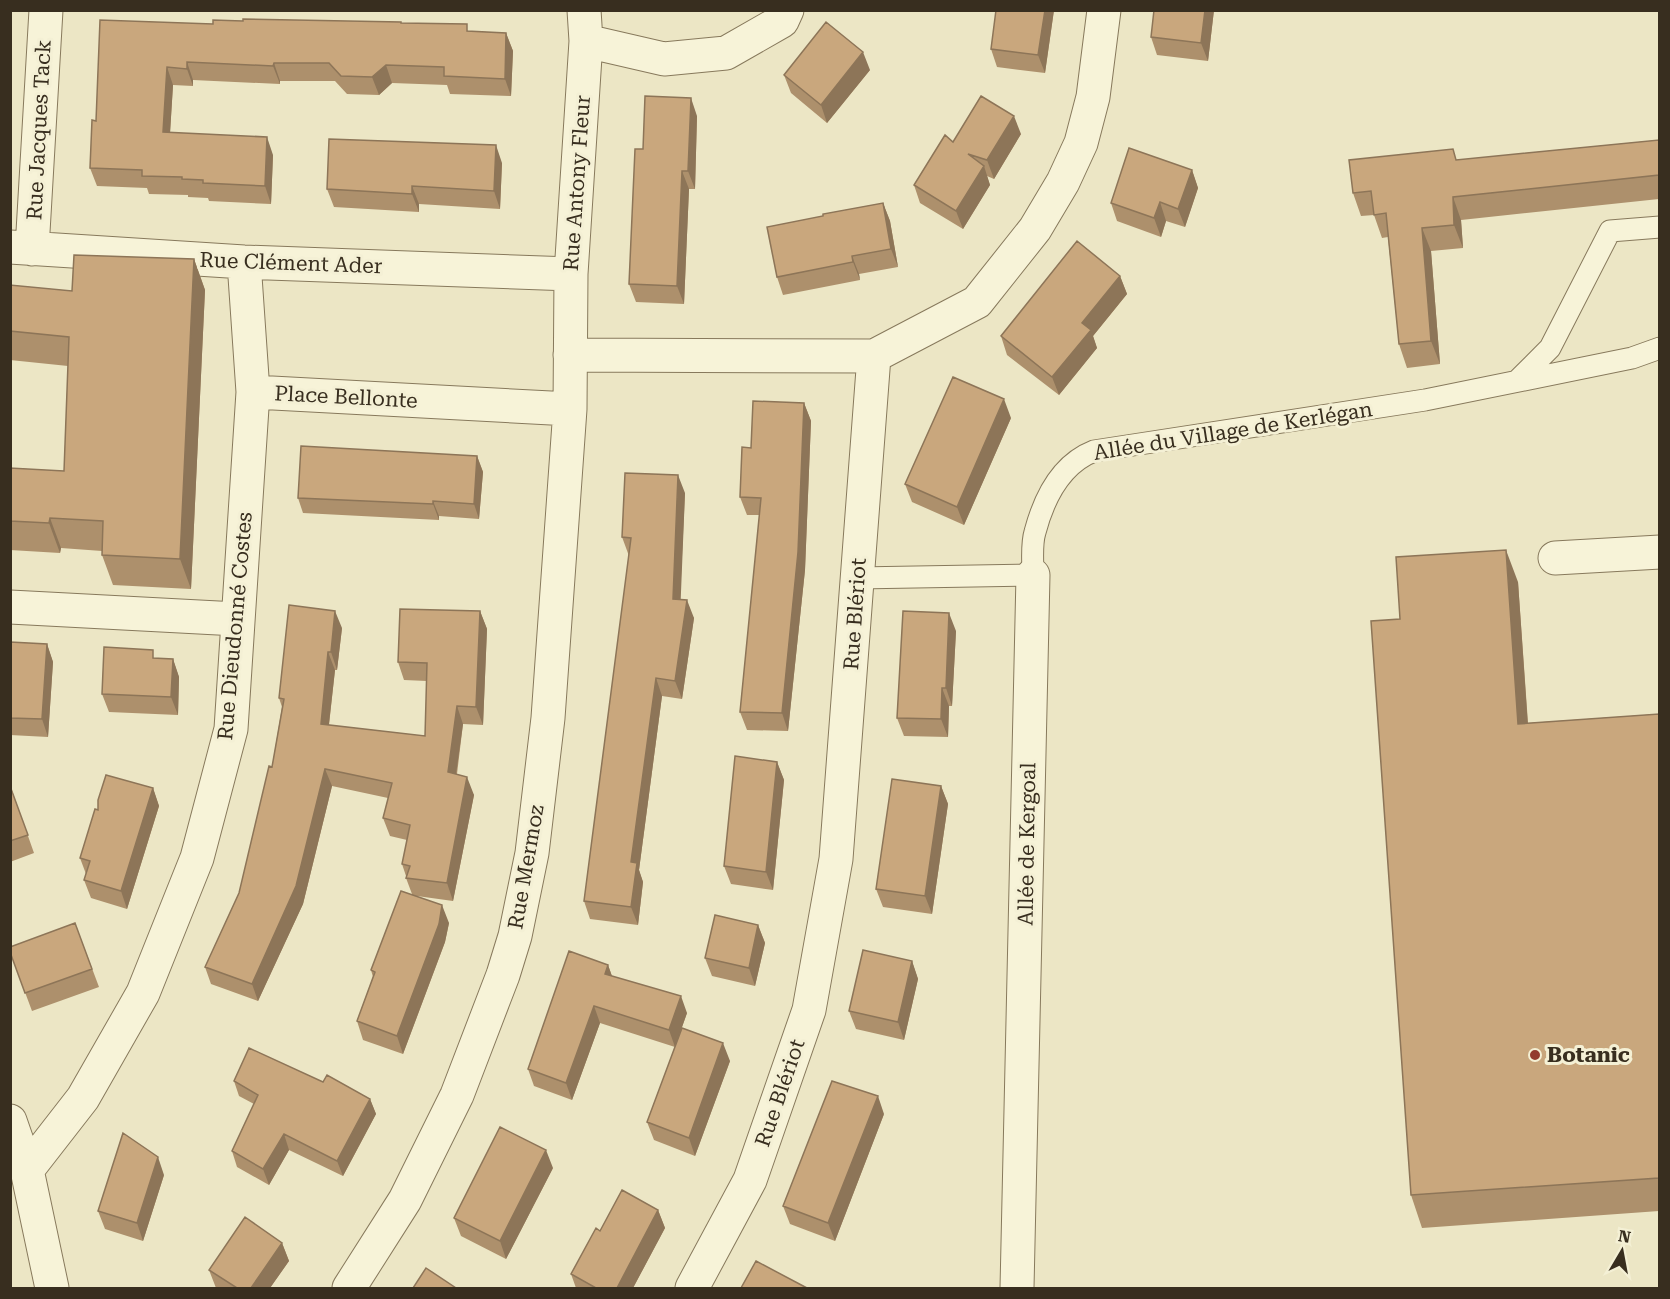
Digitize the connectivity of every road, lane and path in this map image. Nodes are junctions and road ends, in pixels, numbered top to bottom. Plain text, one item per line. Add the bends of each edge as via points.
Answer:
1 (45, 10) edge
2 (787, 10) edge
3 (1104, 10) edge
4 (585, 26) edge
5 (1659, 227) edge
6 (21, 248) edge
7 (244, 262) junction
8 (571, 274) junction
9 (1659, 348) edge
10 (570, 355) junction
11 (874, 356) junction
12 (1517, 381) junction
13 (252, 392) junction
14 (570, 409) junction
15 (1659, 552) edge
16 (1555, 558) dead end
17 (1033, 575) junction
18 (857, 578) junction
19 (10, 607) edge
20 (237, 619) junction
21 (10, 1121) edge
22 (27, 1170) junction
23 (52, 1288) edge
24 (349, 1288) edge
25 (692, 1288) edge
26 (1017, 1288) edge

1 - 6 street, Rue Jacques Tack
2 - 4 street via 782,21 726,53 664,59
3 - 11 street via 1093,97 1081,143 1035,229 977,302
4 - 8 street, Rue Antony Fleur
5 - 12 lane via 1610,231 1550,348
6 - 7 street, Rue Clément Ader
7 - 8 street, Rue Clément Ader
7 - 13 street, Place Bellonte
8 - 10 street, Rue Antony Fleur
9 - 12 lane, Allée du Village de Kerlégan via 1632,358
10 - 11 street
10 - 14 street, Rue Antony Fleur
11 - 18 street, Rue Blériot
12 - 17 lane, Allée du Village de Kerlégan via 1425,400 1081,456 1051,488 1034,534
13 - 14 street, Place Bellonte
13 - 20 street, Rue Dieudonné Costes
14 - 24 street, Rue Mermoz via 548,718 532,853 515,936 457,1095 405,1200
15 - 16 street
17 - 18 lane
17 - 26 street, Allée de Kergoal
18 - 25 street, Rue Blériot via 836,859 808,1010 750,1180
19 - 20 street
20 - 22 street, Rue Dieudonné Costes via 231,729 197,858 143,993 83,1098
21 - 22 street
22 - 23 street

